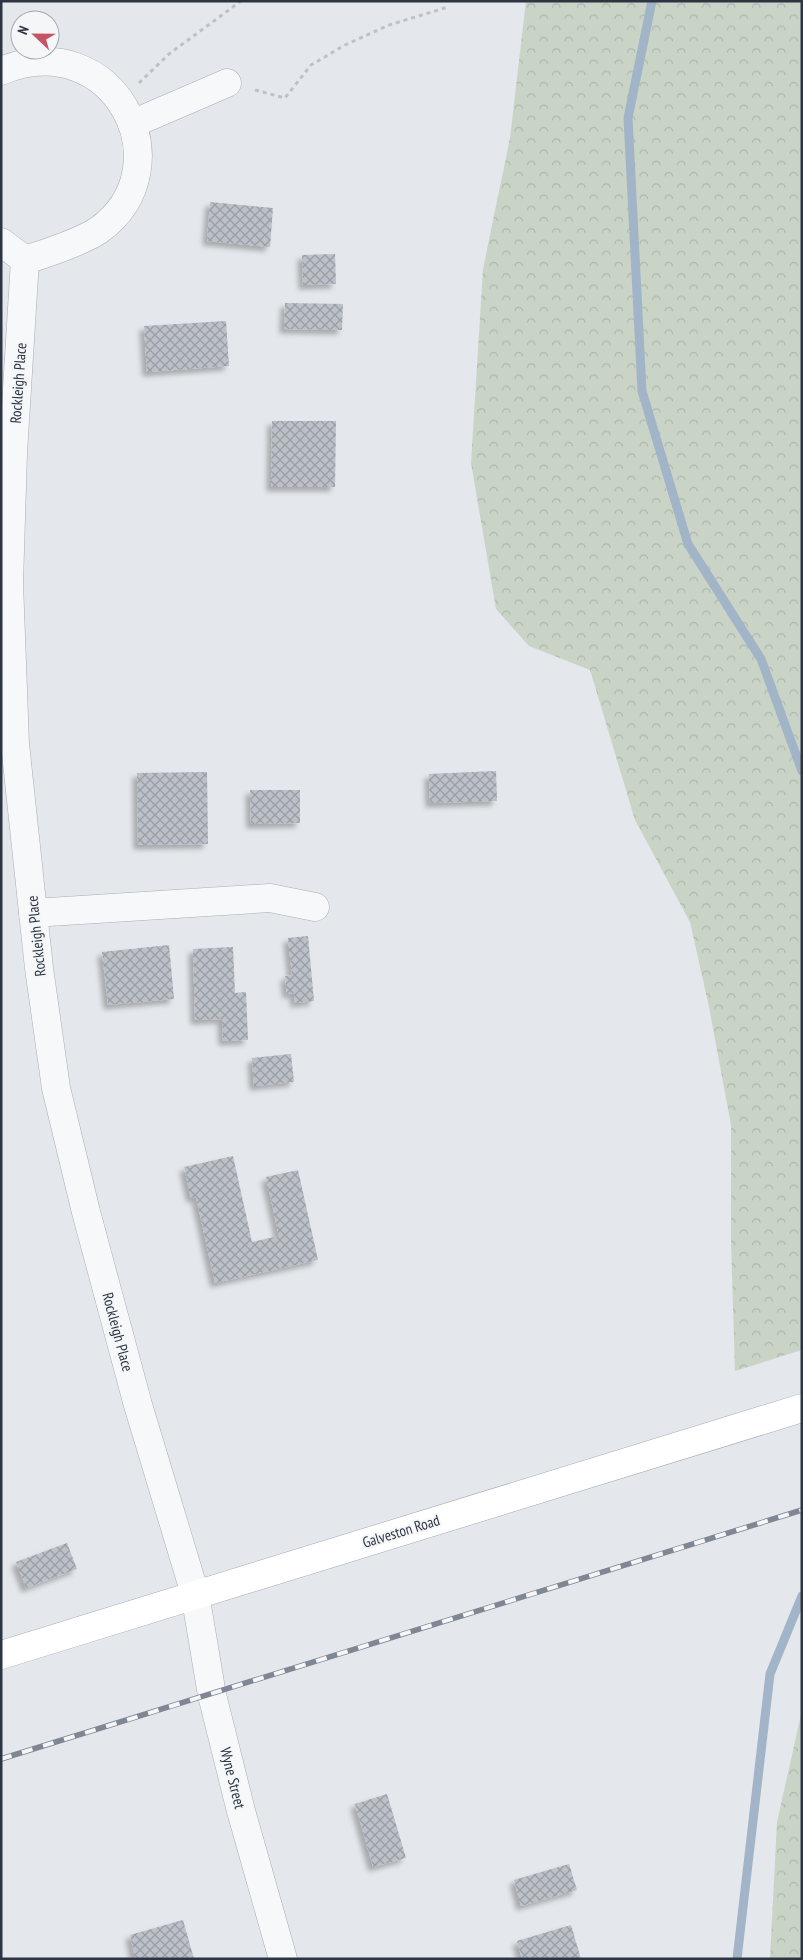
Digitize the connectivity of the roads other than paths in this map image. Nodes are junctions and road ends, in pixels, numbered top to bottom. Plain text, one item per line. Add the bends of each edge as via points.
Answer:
1 (1, 71) edge
2 (228, 83) road end
3 (126, 112) junction
4 (1, 242) edge
5 (25, 260) junction
6 (315, 907) dead end
7 (33, 913) junction
8 (802, 1408) edge
9 (195, 1594) junction
10 (1, 1655) edge
11 (284, 1959) edge

1 - 3 street via 37,61 78,67 94,75
2 - 3 street
3 - 5 street via 137,152 136,170 131,188 112,219 98,231
4 - 5 street
5 - 7 street, Rockleigh Place via 13,453 10,583 15,744
6 - 7 street via 270,898
7 - 9 street, Rockleigh Place via 58,1098 136,1396
8 - 9 main road, Galveston Road
9 - 10 main road, Galveston Road
9 - 11 street, Wyne Street via 212,1695 240,1811

